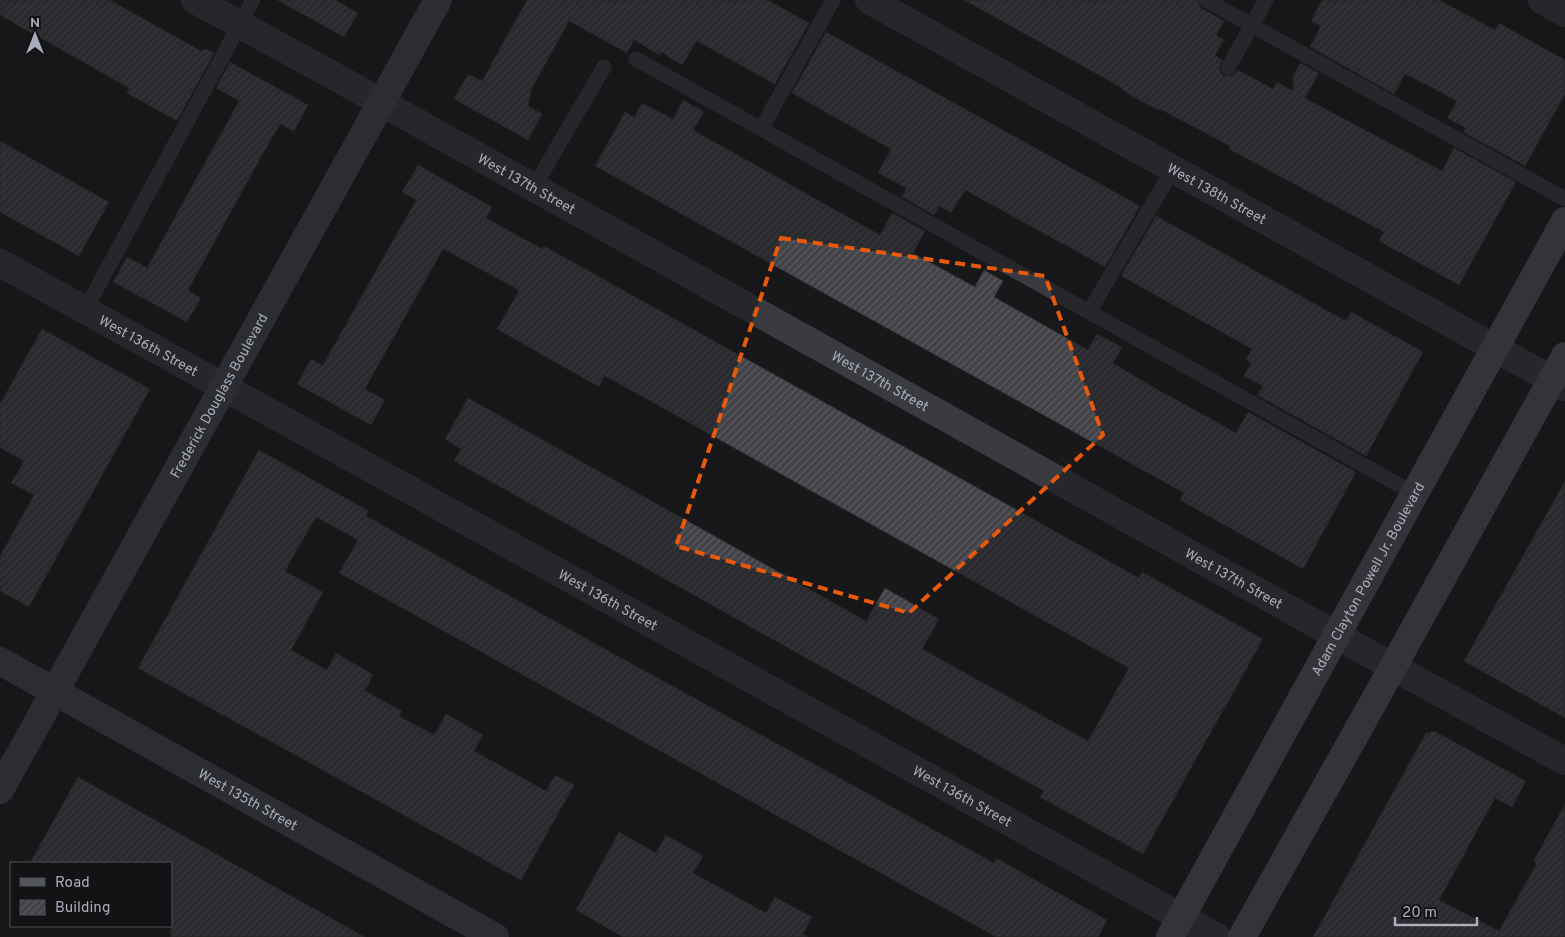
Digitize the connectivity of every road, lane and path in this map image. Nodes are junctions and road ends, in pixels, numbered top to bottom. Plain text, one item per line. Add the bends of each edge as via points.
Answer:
1 (195, 0) edge
2 (253, 0) edge
3 (438, 0) edge
4 (833, 0) edge
5 (869, 0) edge
6 (1206, 0) edge
7 (1266, 0) edge
8 (1542, 0) edge
9 (1565, 13) edge
10 (239, 25) junction
11 (1252, 25) junction
12 (636, 59) dead end
13 (604, 67) dead end
14 (1228, 68) dead end
15 (382, 102) junction
16 (761, 130) junction
17 (1173, 169) junction
18 (534, 187) junction
19 (1565, 199) edge
20 (1565, 221) edge
21 (0, 263) edge
22 (85, 310) junction
23 (1089, 312) junction
24 (1495, 348) junction
25 (1565, 356) edge
26 (1558, 383) edge
27 (223, 387) junction
28 (1415, 494) junction
29 (1337, 635) junction
30 (0, 661) edge
31 (1393, 667) junction
32 (54, 692) junction
33 (1565, 761) edge
34 (0, 790) edge
35 (1176, 927) edge
36 (496, 937) edge
37 (1217, 937) edge
38 (1242, 937) edge

1 - 10 street, West 137th Street
2 - 10 lane
3 - 15 main road, Frederick Douglass Boulevard
4 - 16 lane
5 - 17 street, West 138th Street
6 - 11 lane
7 - 11 lane
8 - 9 street
10 - 15 street, West 137th Street
10 - 22 lane
11 - 14 lane
11 - 19 lane
12 - 16 lane
13 - 18 lane
15 - 18 street, West 137th Street
15 - 27 main road, Frederick Douglass Boulevard
16 - 23 lane
17 - 23 lane
17 - 24 street, West 138th Street
18 - 29 street, West 137th Street
20 - 24 main road, Adam Clayton Powell Jr. Boulevard
21 - 22 street, West 136th Street
22 - 27 street, West 136th Street
23 - 28 lane
24 - 26 street, West 138th Street
24 - 28 main road, Adam Clayton Powell Jr. Boulevard
25 - 26 main road
26 - 31 main road
27 - 32 main road, Frederick Douglass Boulevard
27 - 35 street, West 136th Street
28 - 29 main road, Adam Clayton Powell Jr. Boulevard
29 - 31 street, West 137th Street
29 - 35 main road, Adam Clayton Powell Jr. Boulevard
30 - 32 main road, West 135th Street
31 - 33 street, West 137th Street
31 - 38 main road
32 - 34 main road, Frederick Douglass Boulevard
32 - 36 main road, West 135th Street
35 - 37 street, West 136th Street

